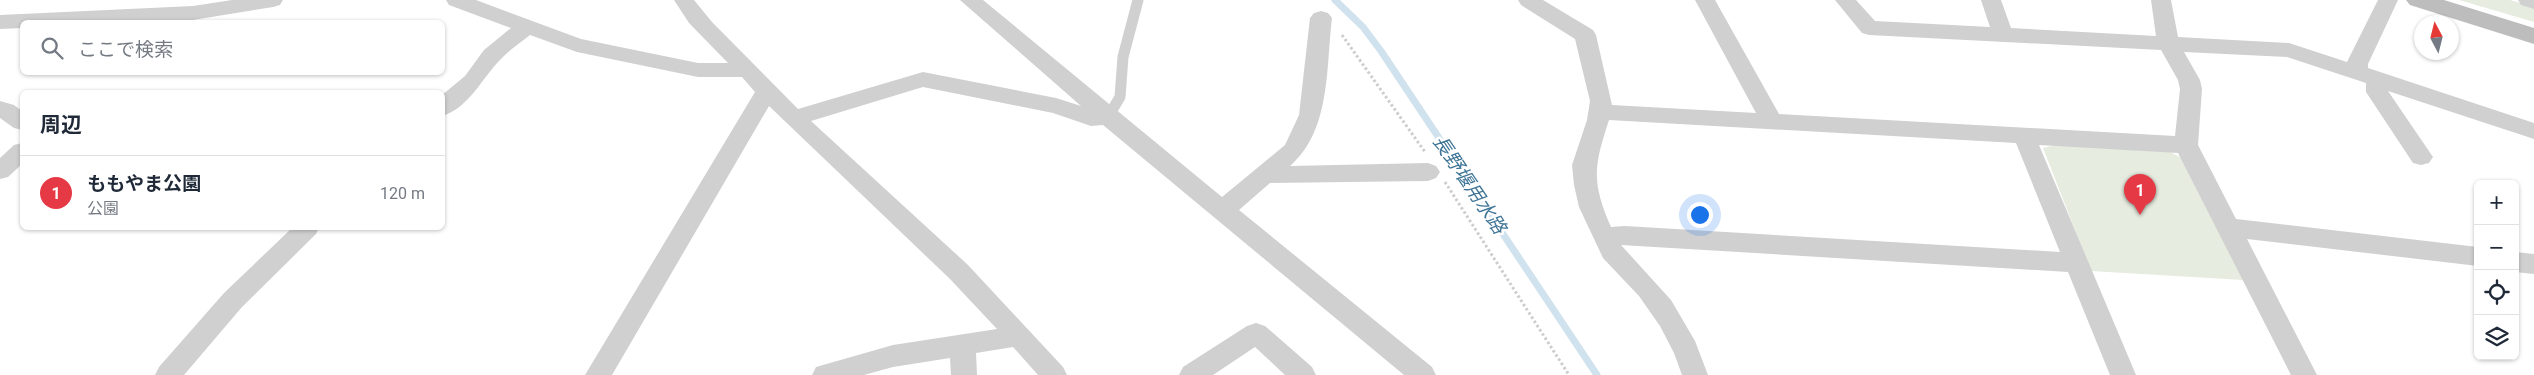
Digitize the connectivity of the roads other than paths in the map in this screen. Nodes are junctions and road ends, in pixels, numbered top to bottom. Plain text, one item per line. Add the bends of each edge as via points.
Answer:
1 (274, 0) edge
2 (456, 0) edge
3 (684, 0) edge
4 (970, 0) edge
5 (1138, 0) edge
6 (1528, 0) edge
7 (1705, 0) edge
8 (1845, 0) edge
9 (1991, 0) edge
10 (2161, 0) edge
11 (2388, 0) edge
12 (2418, 0) edge
13 (2528, 0) edge
14 (2534, 2) edge
15 (1321, 18) dead end
16 (43, 20) edge
17 (20, 21) edge
18 (0, 22) edge
19 (527, 26) junction
20 (2003, 35) junction
21 (2534, 36) edge
22 (2168, 42) junction
23 (749, 70) junction
24 (2367, 76) junction
25 (767, 91) junction
26 (445, 105) edge
27 (0, 110) edge
28 (1601, 112) junction
29 (1108, 117) junction
30 (795, 118) junction
31 (20, 121) edge
32 (1773, 123) junction
33 (2534, 131) edge
34 (2024, 136) junction
35 (2186, 145) junction
36 (20, 153) edge
37 (2421, 157) dead end
38 (0, 171) edge
39 (1428, 172) dead end
40 (1264, 175) junction
41 (1222, 211) junction
42 (2231, 228) junction
43 (305, 230) edge
44 (1604, 237) junction
45 (2474, 257) edge
46 (2519, 262) edge
47 (2076, 263) junction
48 (2534, 264) edge
49 (1018, 336) junction
50 (962, 345) junction
51 (168, 375) edge
52 (598, 375) edge
53 (825, 375) edge
54 (964, 375) edge
55 (1054, 375) edge
56 (1192, 375) edge
57 (1303, 375) edge
58 (1423, 375) edge
59 (1695, 375) edge
60 (2123, 375) edge
61 (2304, 375) edge

1 - 16 street via 193,13
2 - 19 street
3 - 23 street via 692,14
4 - 29 street
5 - 29 lane via 1124,57 1120,97
6 - 28 street via 1585,34
7 - 32 street
8 - 20 street via 1869,28
9 - 20 street
10 - 22 street
11 - 24 street via 2357,64
12 - 21 street
13 - 14 street
15 - 40 street via 1310,115 1294,150
17 - 18 street
19 - 23 street via 577,45 689,68
19 - 26 street via 492,55 473,81
20 - 22 street
22 - 24 street via 2289,50
22 - 35 street via 2191,89
23 - 25 street
24 - 33 street
24 - 37 street
25 - 30 street
25 - 52 street
27 - 31 street
28 - 32 street
28 - 44 street via 1587,146 1584,176
29 - 30 street via 1091,118 1056,106 922,79
29 - 41 street
30 - 49 street via 959,273
32 - 34 street
34 - 35 street
34 - 47 street
35 - 42 street
36 - 38 street
39 - 40 street
40 - 41 street
41 - 58 street
42 - 45 street
42 - 61 street
43 - 51 street via 233,300
44 - 47 street via 1635,236
44 - 59 street via 1618,259 1654,296 1690,357
46 - 48 street
47 - 60 street
49 - 50 street
49 - 55 street
50 - 53 street via 893,356
50 - 54 street
56 - 57 street via 1256,333

